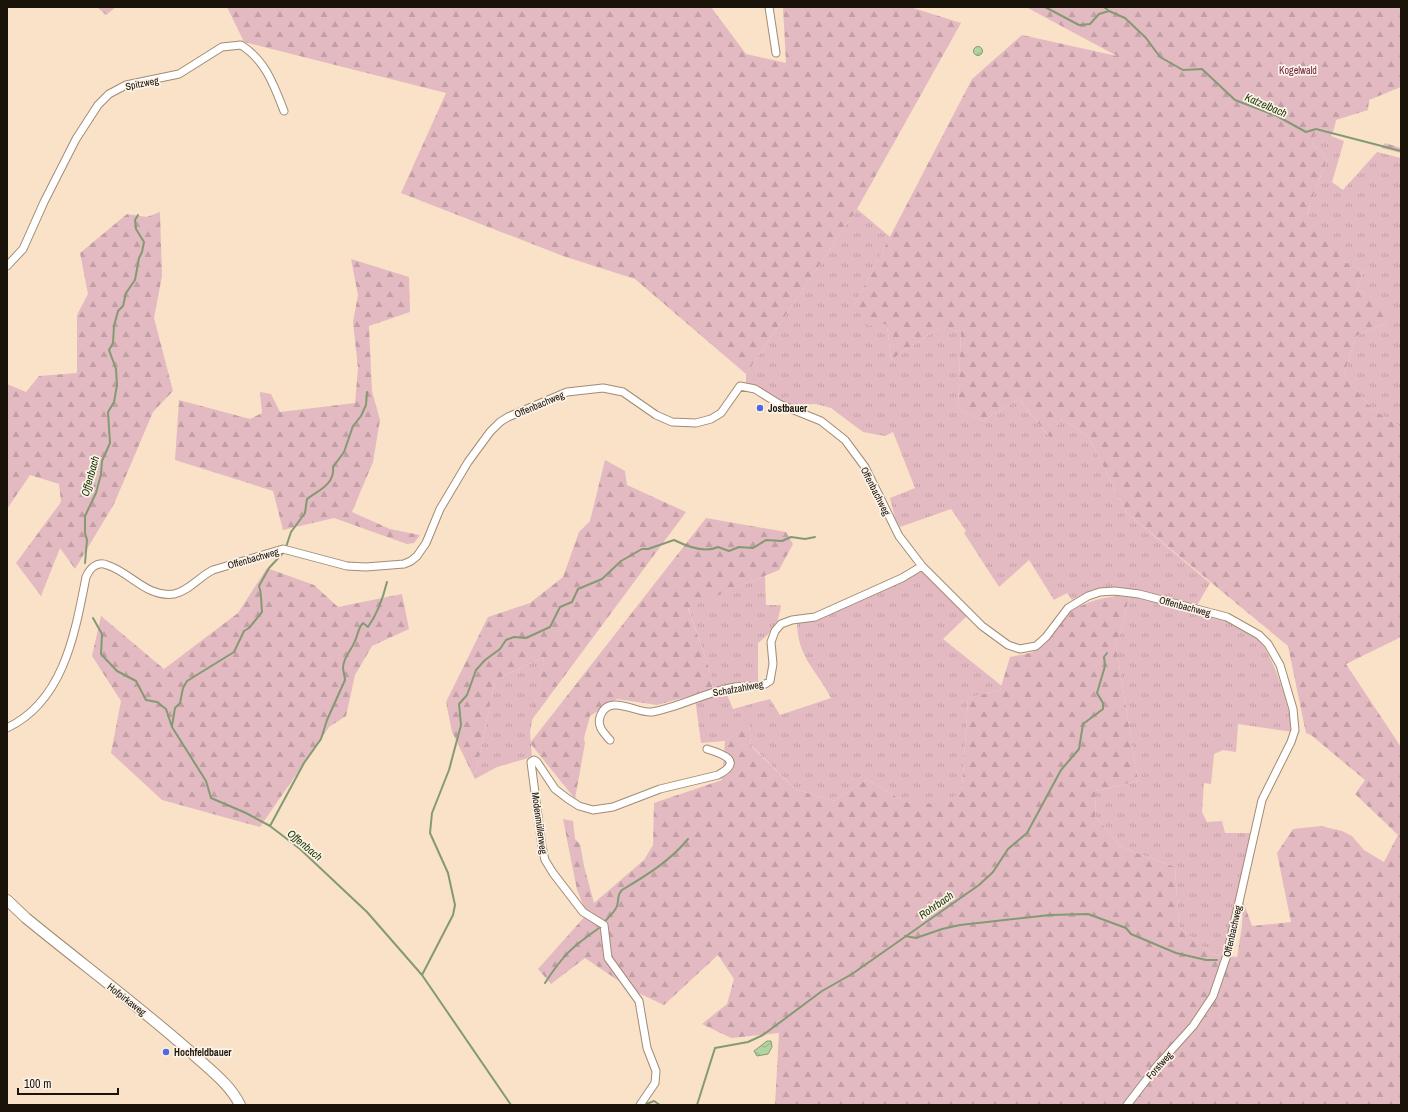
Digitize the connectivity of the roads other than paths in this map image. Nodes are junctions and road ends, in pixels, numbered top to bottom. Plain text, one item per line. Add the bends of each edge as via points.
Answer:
1 (769, 7) edge
2 (776, 53) dead end
3 (284, 111) dead end
4 (7, 266) edge
5 (922, 566) junction
6 (7, 728) edge
7 (610, 740) dead end
8 (706, 749) dead end
9 (7, 900) edge
10 (1193, 1026) joint
11 (240, 1105) edge
12 (640, 1105) edge
13 (1127, 1105) edge

1 - 2 street
3 - 4 street, Spitzweg via 274,85 260,60 241,45 222,47 179,74 116,89 98,105 76,139 23,249
5 - 6 street, Offenbachweg via 899,536 865,467 845,440 821,421 779,404 755,389 742,386 738,388 725,409 715,417 704,422 685,423 672,422 656,415 616,389 567,392 500,422 468,462 440,510 422,549 417,556 404,564 347,566 283,549 213,570 173,594 155,592 108,565 95,566 89,570 86,577 76,625 60,673 32,712
5 - 7 street, Schafzahlweg via 902,578 815,617 781,624 771,642 773,664 770,681 766,684 703,694 653,712 613,705 601,714 599,723 601,730
5 - 10 street, Offenbachweg via 982,626 1015,648 1032,647 1042,642 1064,611 1088,596 1115,591 1139,594 1226,617 1259,635 1268,644 1280,665 1291,699 1295,730 1262,800 1227,955 1213,996
8 - 12 street, Modenmüllerweg via 727,756 730,765 726,771 660,789 603,810 587,809 568,800 550,783 538,762 531,762 545,860 583,912 604,925 608,958 636,996 641,1008 647,1048 657,1078
9 - 11 street, Hofpirkaweg via 172,1035 233,1093
10 - 13 street, Forstweg

